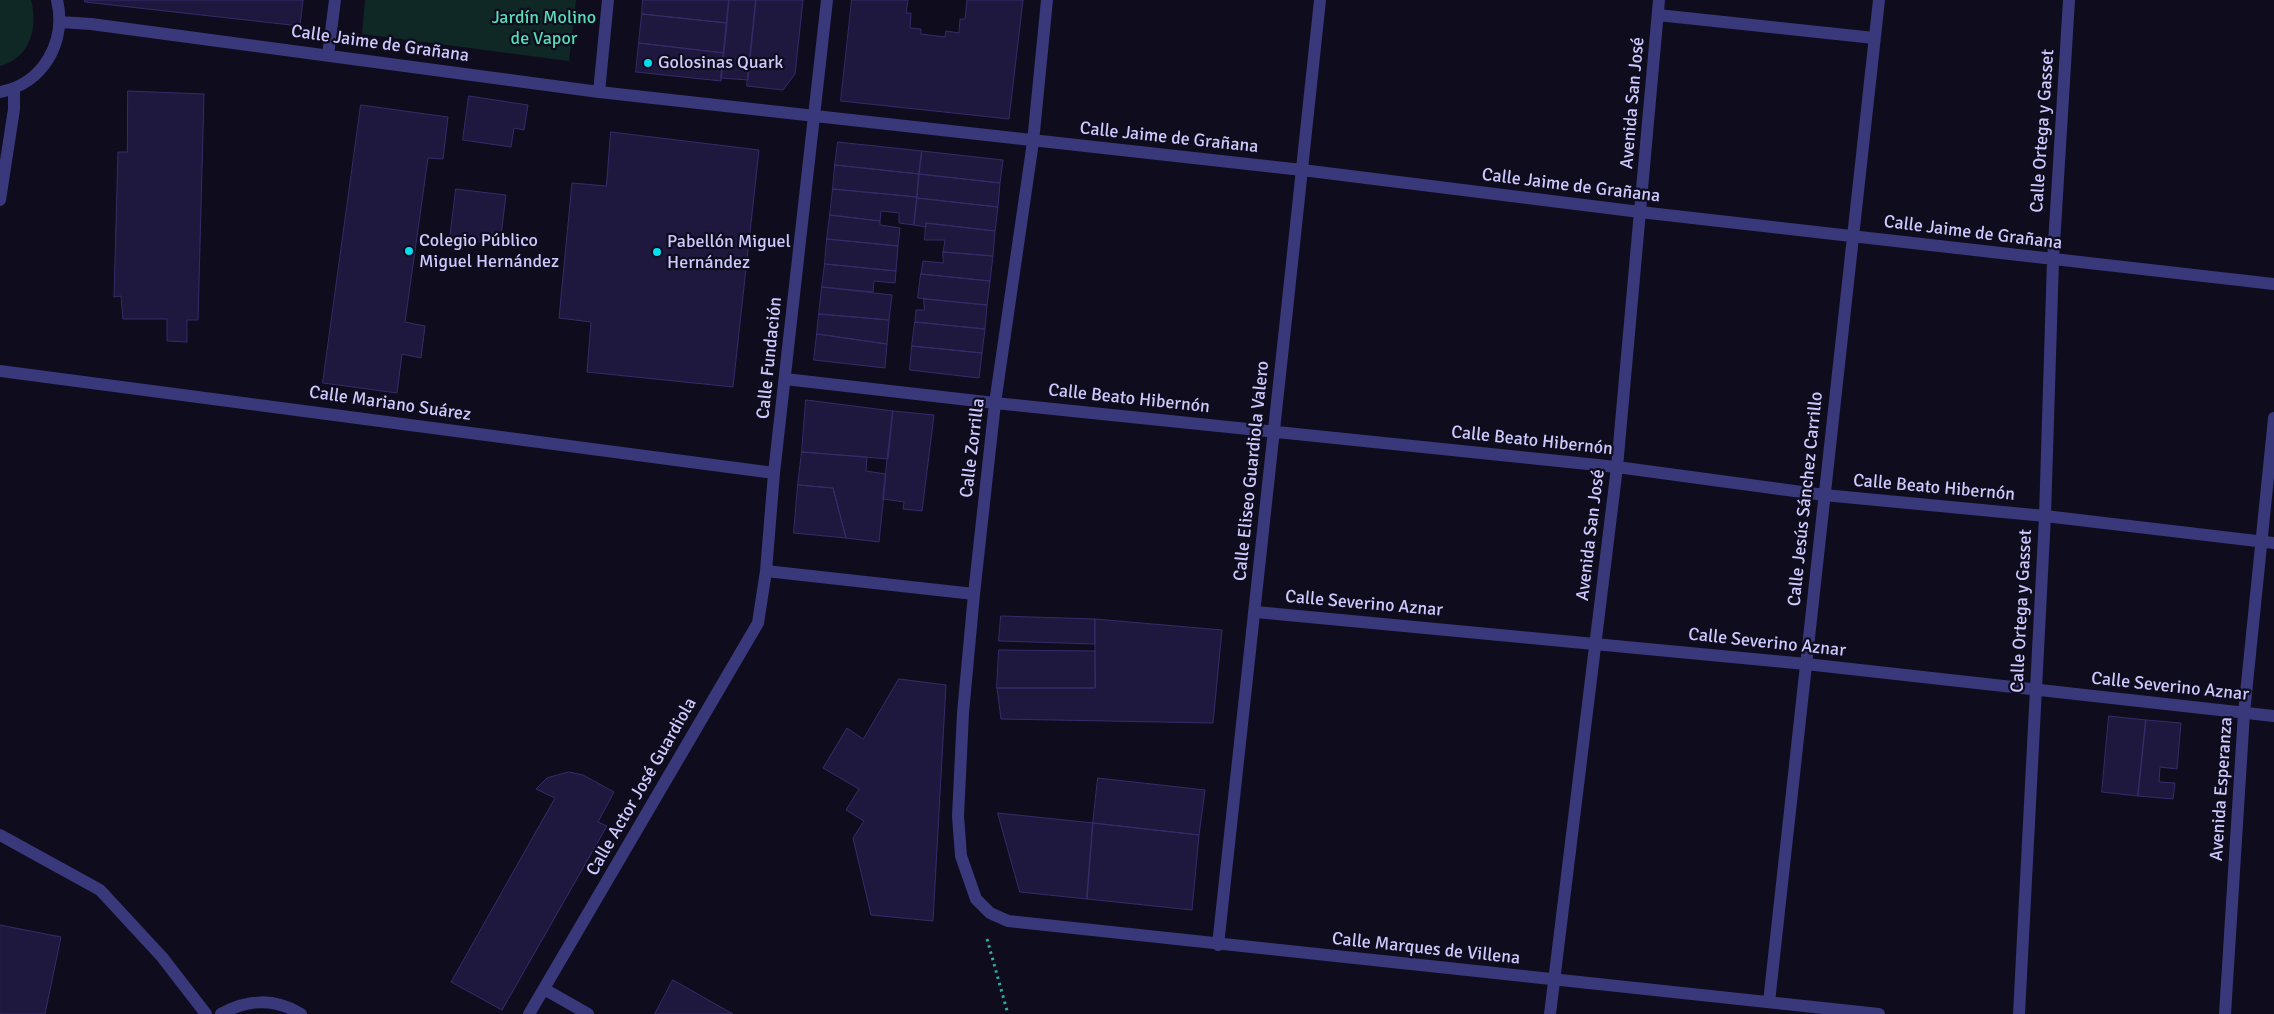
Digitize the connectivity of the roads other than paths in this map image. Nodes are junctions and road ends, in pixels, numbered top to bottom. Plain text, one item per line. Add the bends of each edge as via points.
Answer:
1 (57, 0) edge
2 (335, 0) edge
3 (608, 0) edge
4 (827, 0) edge
5 (1047, 0) edge
6 (1320, 0) edge
7 (1660, 0) edge
8 (1879, 0) edge
9 (2069, 0) edge
10 (1658, 16) junction
11 (60, 22) junction
12 (1874, 38) junction
13 (328, 55) junction
14 (14, 89) junction
15 (0, 92) edge
16 (599, 92) junction
17 (815, 117) junction
18 (1033, 142) junction
19 (1302, 170) junction
20 (0, 200) edge
21 (1640, 212) junction
22 (1853, 237) junction
23 (2053, 260) junction
24 (2274, 284) edge
25 (0, 370) edge
26 (785, 378) junction
27 (995, 403) junction
28 (2274, 418) edge
29 (1273, 432) junction
30 (1617, 467) junction
31 (774, 473) junction
32 (1824, 495) junction
33 (2045, 516) junction
34 (2268, 542) edge
35 (766, 571) junction
36 (974, 594) junction
37 (1256, 612) junction
38 (1595, 642) junction
39 (1806, 664) junction
40 (2035, 690) junction
41 (2244, 713) junction
42 (2274, 716) edge
43 (0, 835) edge
44 (976, 899) joint
45 (1218, 945) junction
46 (1554, 980) junction
47 (544, 989) junction
48 (1768, 1002) junction
49 (206, 1014) edge
50 (221, 1014) edge
51 (301, 1014) edge
52 (529, 1014) edge
53 (588, 1014) edge
54 (1550, 1014) edge
55 (1879, 1014) edge
56 (2019, 1014) edge
57 (2225, 1014) edge

1 - 11 street
2 - 13 street
3 - 16 street
4 - 17 street, Calle Fundación
5 - 18 street, Calle Zorrilla
6 - 19 street, Calle Eliseo Guardiola Valero
7 - 10 street, Avenida San José
8 - 12 street, Calle Jesús Sánchez Carrillo
9 - 23 street, Calle Ortega y Gasset
10 - 12 street
10 - 21 street, Avenida San José
11 - 13 street, Calle Jaime de Grañana
11 - 14 street via 56,45 45,65 28,82
12 - 22 street, Calle Jesús Sánchez Carrillo
13 - 16 street, Calle Jaime de Grañana
14 - 15 street
14 - 20 street via 14,110
16 - 17 street, Calle Jaime de Grañana
17 - 18 street, Calle Jaime de Grañana
17 - 26 street, Calle Fundación
18 - 19 street, Calle Jaime de Grañana
18 - 27 street, Calle Zorrilla
19 - 21 street, Calle Jaime de Grañana
19 - 29 street, Calle Eliseo Guardiola Valero
21 - 22 street, Calle Jaime de Grañana
21 - 30 street, Avenida San José
22 - 23 street, Calle Jaime de Grañana
22 - 32 street, Calle Jesús Sánchez Carrillo
23 - 24 street, Calle Jaime de Grañana
23 - 33 street, Calle Ortega y Gasset
25 - 31 street, Calle Mariano Suárez
26 - 27 street, Calle Beato Hibernón
26 - 31 street, Calle Fundación
27 - 29 street, Calle Beato Hibernón
27 - 36 street, Calle Zorrilla
28 - 34 street, Avenida Esperanza
29 - 30 street, Calle Beato Hibernón
29 - 37 street, Calle Eliseo Guardiola Valero
30 - 32 street, Calle Beato Hibernón
30 - 38 street, Avenida San José
31 - 35 street, Calle Fundación
32 - 33 street, Calle Beato Hibernón
32 - 39 street, Calle Jesús Sánchez Carrillo
33 - 34 street, Calle Beato Hibernón
33 - 40 street, Calle Ortega y Gasset
34 - 41 street, Avenida Esperanza
35 - 36 street
35 - 47 street, Calle Actor José Guardiola via 758,624
36 - 44 street, Calle Zorrilla via 958,816 961,856
37 - 38 street, Calle Severino Aznar
37 - 45 street, Calle Eliseo Guardiola Valero
38 - 39 street, Calle Severino Aznar
38 - 46 street, Avenida San José
39 - 40 street, Calle Severino Aznar
39 - 48 street, Calle Jesús Sánchez Carrillo
40 - 41 street, Calle Severino Aznar
40 - 56 street, Calle Ortega y Gasset
41 - 42 street, Calle Severino Aznar
41 - 57 street, Avenida Esperanza
43 - 49 street via 100,890 162,957
44 - 45 street, Calle Marques de Villena via 990,912 1008,921
45 - 46 street, Calle Marques de Villena
46 - 48 street, Calle Marques de Villena
46 - 54 street, Avenida San José
47 - 52 street, Calle Actor José Guardiola
47 - 53 street
48 - 55 street, Calle Marques de Villena
50 - 51 street via 234,1006 261,1001 288,1006

